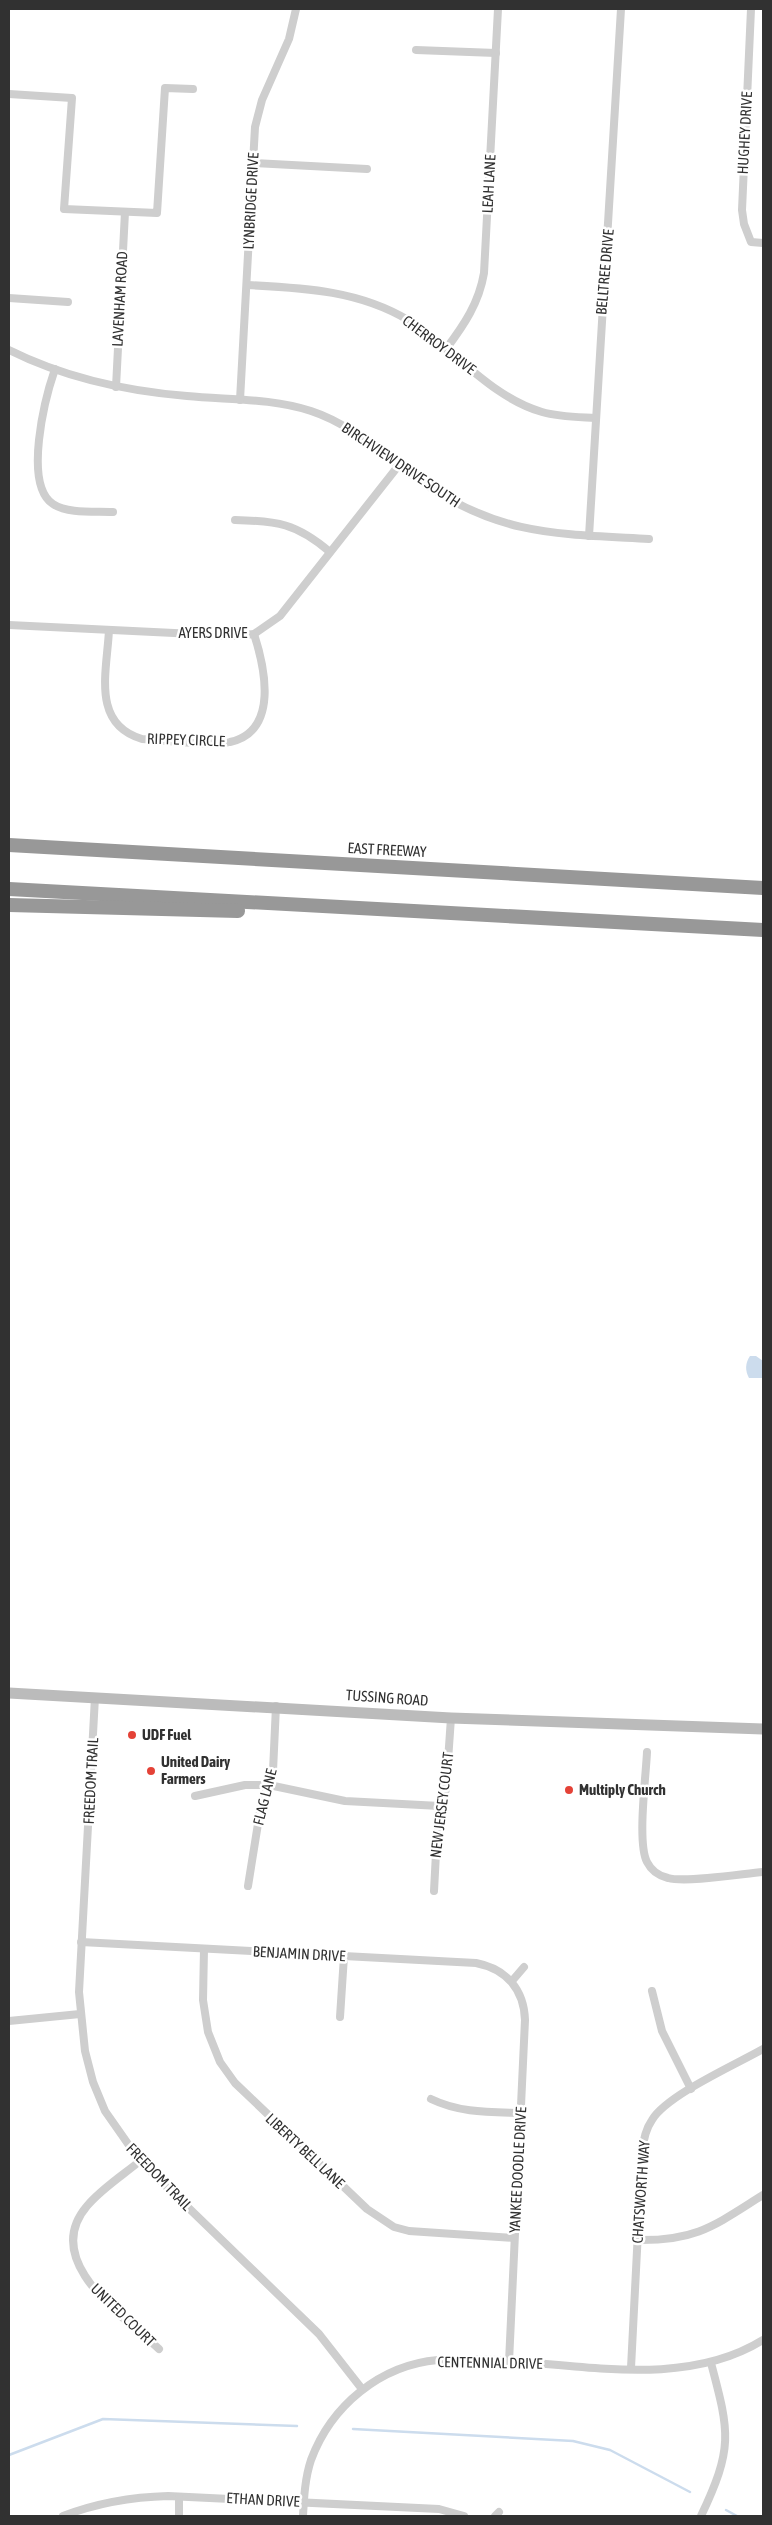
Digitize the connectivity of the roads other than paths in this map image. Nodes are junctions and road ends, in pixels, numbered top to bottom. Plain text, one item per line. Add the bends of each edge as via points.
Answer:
1 (296, 9) edge
2 (498, 9) edge
3 (621, 9) edge
4 (751, 9) edge
5 (416, 50) dead end
6 (496, 53) junction
7 (193, 90) dead end
8 (9, 94) edge
9 (254, 163) junction
10 (367, 170) dead end
11 (125, 212) junction
12 (763, 243) edge
13 (246, 285) junction
14 (9, 298) edge
15 (68, 302) dead end
16 (446, 349) junction
17 (9, 350) edge
18 (55, 369) junction
19 (116, 386) junction
20 (240, 400) junction
21 (595, 418) junction
22 (399, 465) junction
23 (113, 512) dead end
24 (235, 520) dead end
25 (589, 536) junction
26 (649, 539) dead end
27 (330, 552) junction
28 (9, 625) edge
29 (109, 630) junction
30 (254, 634) junction
31 (9, 845) edge
32 (9, 888) edge
33 (763, 888) edge
34 (9, 905) edge
35 (466, 915) junction
36 (763, 930) edge
37 (9, 1693) edge
38 (95, 1697) junction
39 (276, 1706) junction
40 (451, 1718) junction
41 (763, 1729) edge
42 (647, 1752) dead end
43 (269, 1785) junction
44 (195, 1796) dead end
45 (440, 1806) junction
46 (763, 1872) edge
47 (248, 1886) dead end
48 (434, 1892) dead end
49 (81, 1942) junction
50 (204, 1949) junction
51 (344, 1956) junction
52 (524, 1967) dead end
53 (512, 1981) junction
54 (652, 1991) dead end
55 (80, 2014) junction
56 (340, 2017) dead end
57 (9, 2021) edge
58 (763, 2049) edge
59 (691, 2089) junction
60 (431, 2099) dead end
61 (521, 2113) junction
62 (140, 2161) junction
63 (763, 2195) edge
64 (514, 2238) junction
65 (637, 2240) junction
66 (763, 2340) edge
67 (159, 2349) dead end
68 (508, 2362) junction
69 (711, 2363) junction
70 (631, 2368) junction
71 (362, 2389) junction
72 (180, 2497) junction
73 (304, 2502) junction
74 (63, 2516) edge
75 (179, 2516) edge
76 (303, 2516) edge
77 (464, 2516) edge
78 (701, 2516) edge

1 - 9 street, LYNBRIDGE DRIVE via 289,39 258,114
2 - 6 street, LEAH LANE
3 - 21 street, BELLTREE DRIVE
4 - 12 street, HUGHEY DRIVE via 742,210 750,242
5 - 6 street
6 - 16 street, LEAH LANE via 484,273 471,312
7 - 11 street via 165,88 157,213
8 - 11 street via 72,98 64,209
9 - 10 street
9 - 13 street, LYNBRIDGE DRIVE
11 - 19 street, LAVENHAM ROAD
13 - 16 street, CHERROY DRIVE via 352,295 408,320
13 - 20 street, LYNBRIDGE DRIVE
14 - 15 street
16 - 21 street, CHERROY DRIVE via 513,399 542,412
17 - 18 street, BIRCHVIEW DRIVE SOUTH
18 - 19 street, BIRCHVIEW DRIVE SOUTH
18 - 23 street via 43,409 38,479 42,493 52,504 66,509
19 - 20 street, BIRCHVIEW DRIVE SOUTH
20 - 22 street, BIRCHVIEW DRIVE SOUTH via 312,411 363,437
21 - 25 street, BELLTREE DRIVE
22 - 25 street, BIRCHVIEW DRIVE SOUTH via 454,503 490,520 534,531
22 - 27 street, AYERS DRIVE
24 - 27 street via 282,523 296,528
25 - 26 street, BIRCHVIEW DRIVE SOUTH
27 - 30 street, AYERS DRIVE via 280,616
28 - 29 street, AYERS DRIVE
29 - 30 street, AYERS DRIVE
29 - 30 street, RIPPEY CIRCLE via 106,697 108,710 118,727 142,739 223,743 247,735 263,711 264,674
31 - 33 highway, EAST FREEWAY
32 - 35 highway
34 - 35 highway via 344,915
35 - 36 highway
37 - 38 main road, TUSSING ROAD
38 - 39 main road, TUSSING ROAD
38 - 49 street, FREEDOM TRAIL
39 - 40 main road, TUSSING ROAD
39 - 43 street, FLAG LANE via 274,1771
40 - 41 main road, TUSSING ROAD
40 - 45 street, NEW JERSEY COURT via 446,1789
42 - 46 street via 643,1842 652,1869 660,1875 680,1879
43 - 44 street via 245,1786
43 - 45 street via 345,1801
43 - 47 street, FLAG LANE via 261,1805
45 - 48 street, NEW JERSEY COURT
49 - 50 street, BENJAMIN DRIVE
49 - 55 street, FREEDOM TRAIL
50 - 51 street, BENJAMIN DRIVE
50 - 64 street, LIBERTY BELL LANE via 204,2015 208,2032 220,2062 246,2096 381,2219 409,2232
51 - 53 street, BENJAMIN DRIVE via 476,1964 496,1969
51 - 56 street
52 - 53 street
53 - 61 street, YANKEE DOODLE DRIVE via 525,2010
54 - 59 street via 662,2031
55 - 57 street
55 - 62 street, FREEDOM TRAIL via 85,2051 105,2110
58 - 59 street, CHATSWORTH WAY
59 - 65 street, CHATSWORTH WAY via 670,2101 647,2128 642,2153
60 - 61 street via 464,2111
61 - 64 street, YANKEE DOODLE DRIVE
62 - 67 street, UNITED COURT via 87,2206 76,2228 74,2252 79,2269 94,2288
62 - 71 street, FREEDOM TRAIL via 320,2334
63 - 65 street via 694,2234
64 - 68 street, YANKEE DOODLE DRIVE
65 - 70 street, CHATSWORTH WAY
66 - 69 street, CENTENNIAL DRIVE
68 - 70 street, CENTENNIAL DRIVE
68 - 71 street, CENTENNIAL DRIVE via 456,2359 420,2363 391,2372
69 - 70 street, CENTENNIAL DRIVE via 677,2368
69 - 78 street via 723,2408 727,2440 721,2471
71 - 73 street, CENTENNIAL DRIVE via 336,2415 324,2433 311,2461
72 - 73 street, ETHAN DRIVE
72 - 74 street, ETHAN DRIVE via 127,2498
72 - 75 street
73 - 76 street, CENTENNIAL DRIVE
73 - 77 street, ETHAN DRIVE via 438,2509

